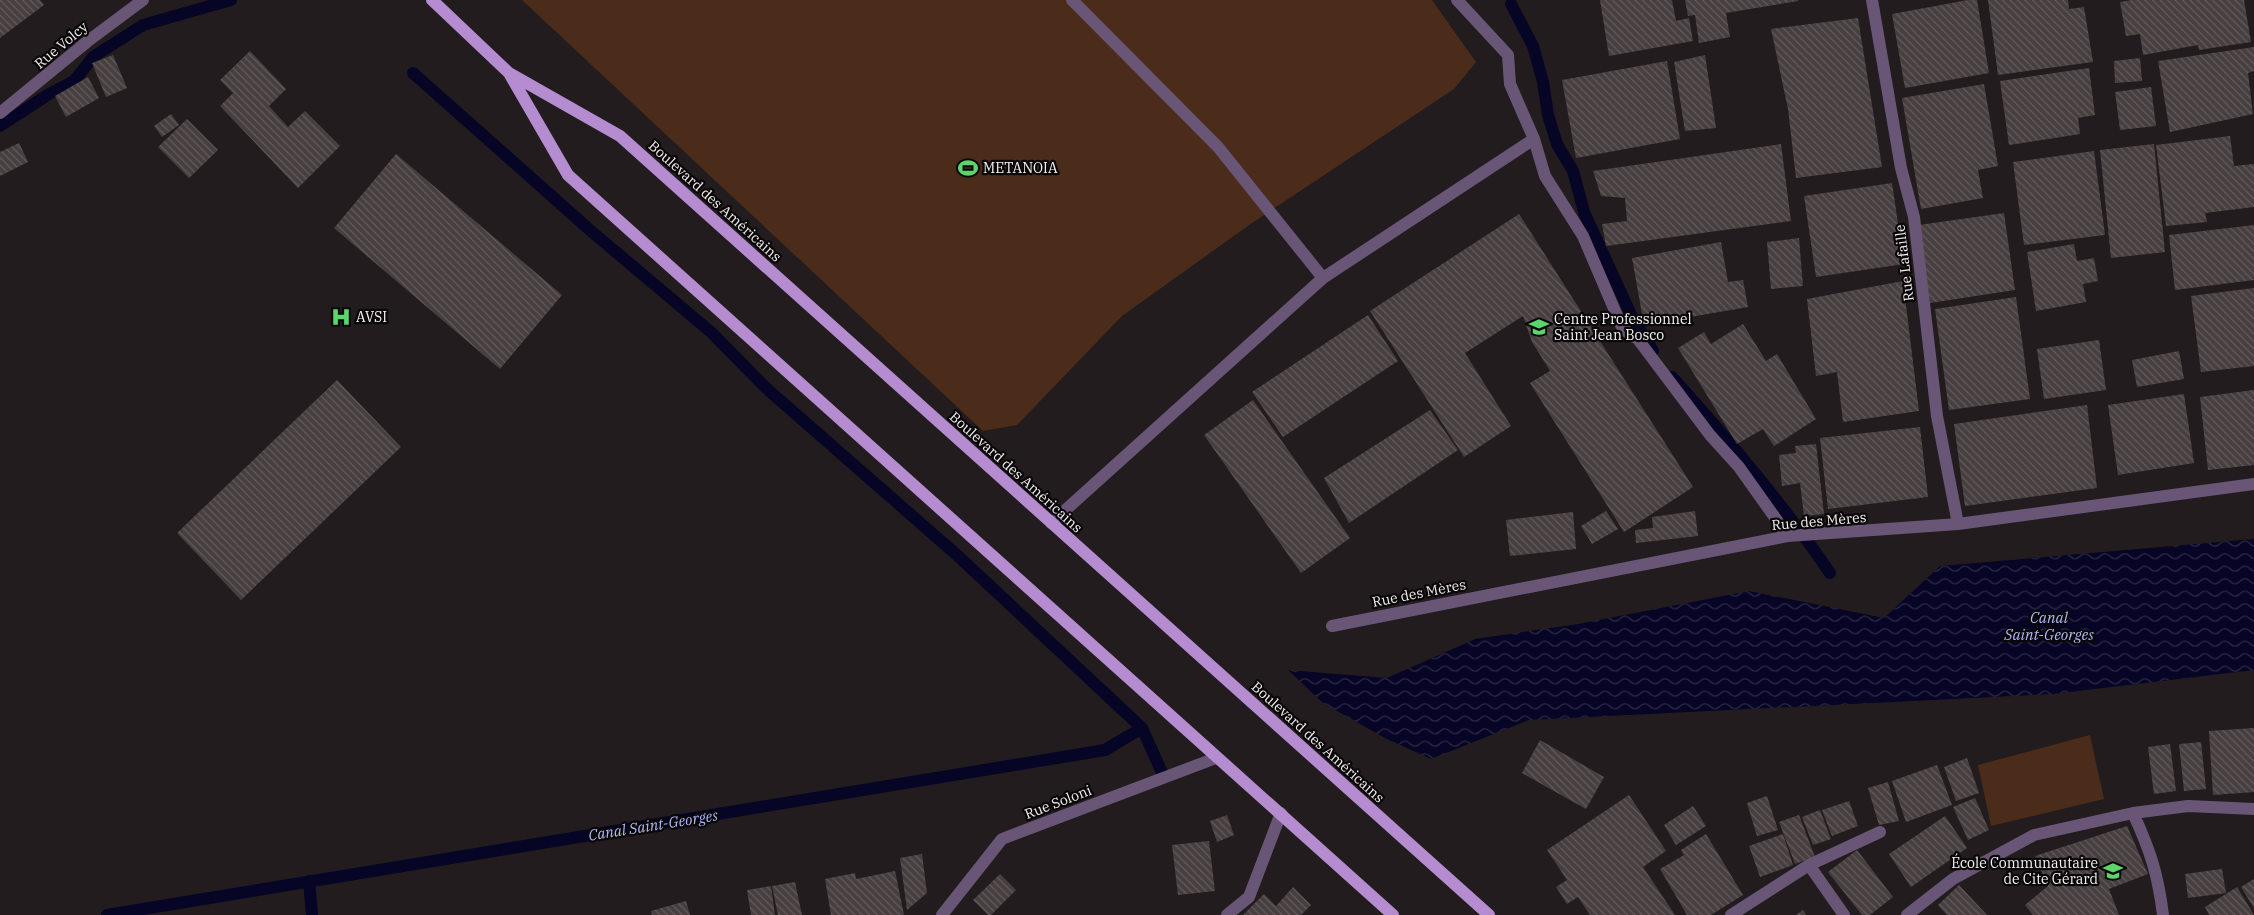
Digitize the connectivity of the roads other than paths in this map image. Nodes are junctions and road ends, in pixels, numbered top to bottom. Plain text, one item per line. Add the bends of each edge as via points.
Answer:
1 (143, 0) edge
2 (432, 0) edge
3 (1072, 0) edge
4 (1457, 0) edge
5 (1872, 0) edge
6 (509, 73) junction
7 (0, 113) edge
8 (1534, 139) junction
9 (1322, 278) junction
10 (2254, 484) edge
11 (1051, 524) junction
12 (1958, 524) junction
13 (1788, 536) junction
14 (1332, 626) dead end
15 (1216, 758) junction
16 (2254, 809) edge
17 (2133, 813) junction
18 (1282, 814) junction
19 (1880, 832) dead end
20 (1809, 865) junction
21 (942, 915) edge
22 (1227, 915) edge
23 (1394, 915) edge
24 (1488, 915) edge
25 (1731, 915) edge
26 (1844, 915) edge
27 (1907, 915) edge
28 (2163, 915) edge

1 - 7 street, Rue Volcy
2 - 6 main road, Boulevard des Américains
3 - 9 street via 1218,147
4 - 8 street via 1508,55 1510,84
5 - 12 street, Rue Lafaille via 1901,168 1914,217 1937,416
6 - 11 main road, Boulevard des Américains via 620,136
6 - 15 main road, Boulevard des Américains via 568,175
8 - 9 street
8 - 13 street via 1545,176 1584,236 1621,325 1637,338 1710,435 1740,468
9 - 11 street
10 - 12 street, Rue des Mères
11 - 24 main road, Boulevard des Américains
12 - 13 street, Rue des Mères
13 - 14 street, Rue des Mères
15 - 18 main road, Boulevard des Américains
15 - 21 street, Rue Soloni via 1002,839
16 - 17 street via 2188,806
17 - 27 street via 2034,835 1953,879
17 - 28 street via 2150,849
18 - 22 street via 1249,896
18 - 23 main road, Boulevard des Américains
19 - 20 street
20 - 25 street
20 - 26 street

